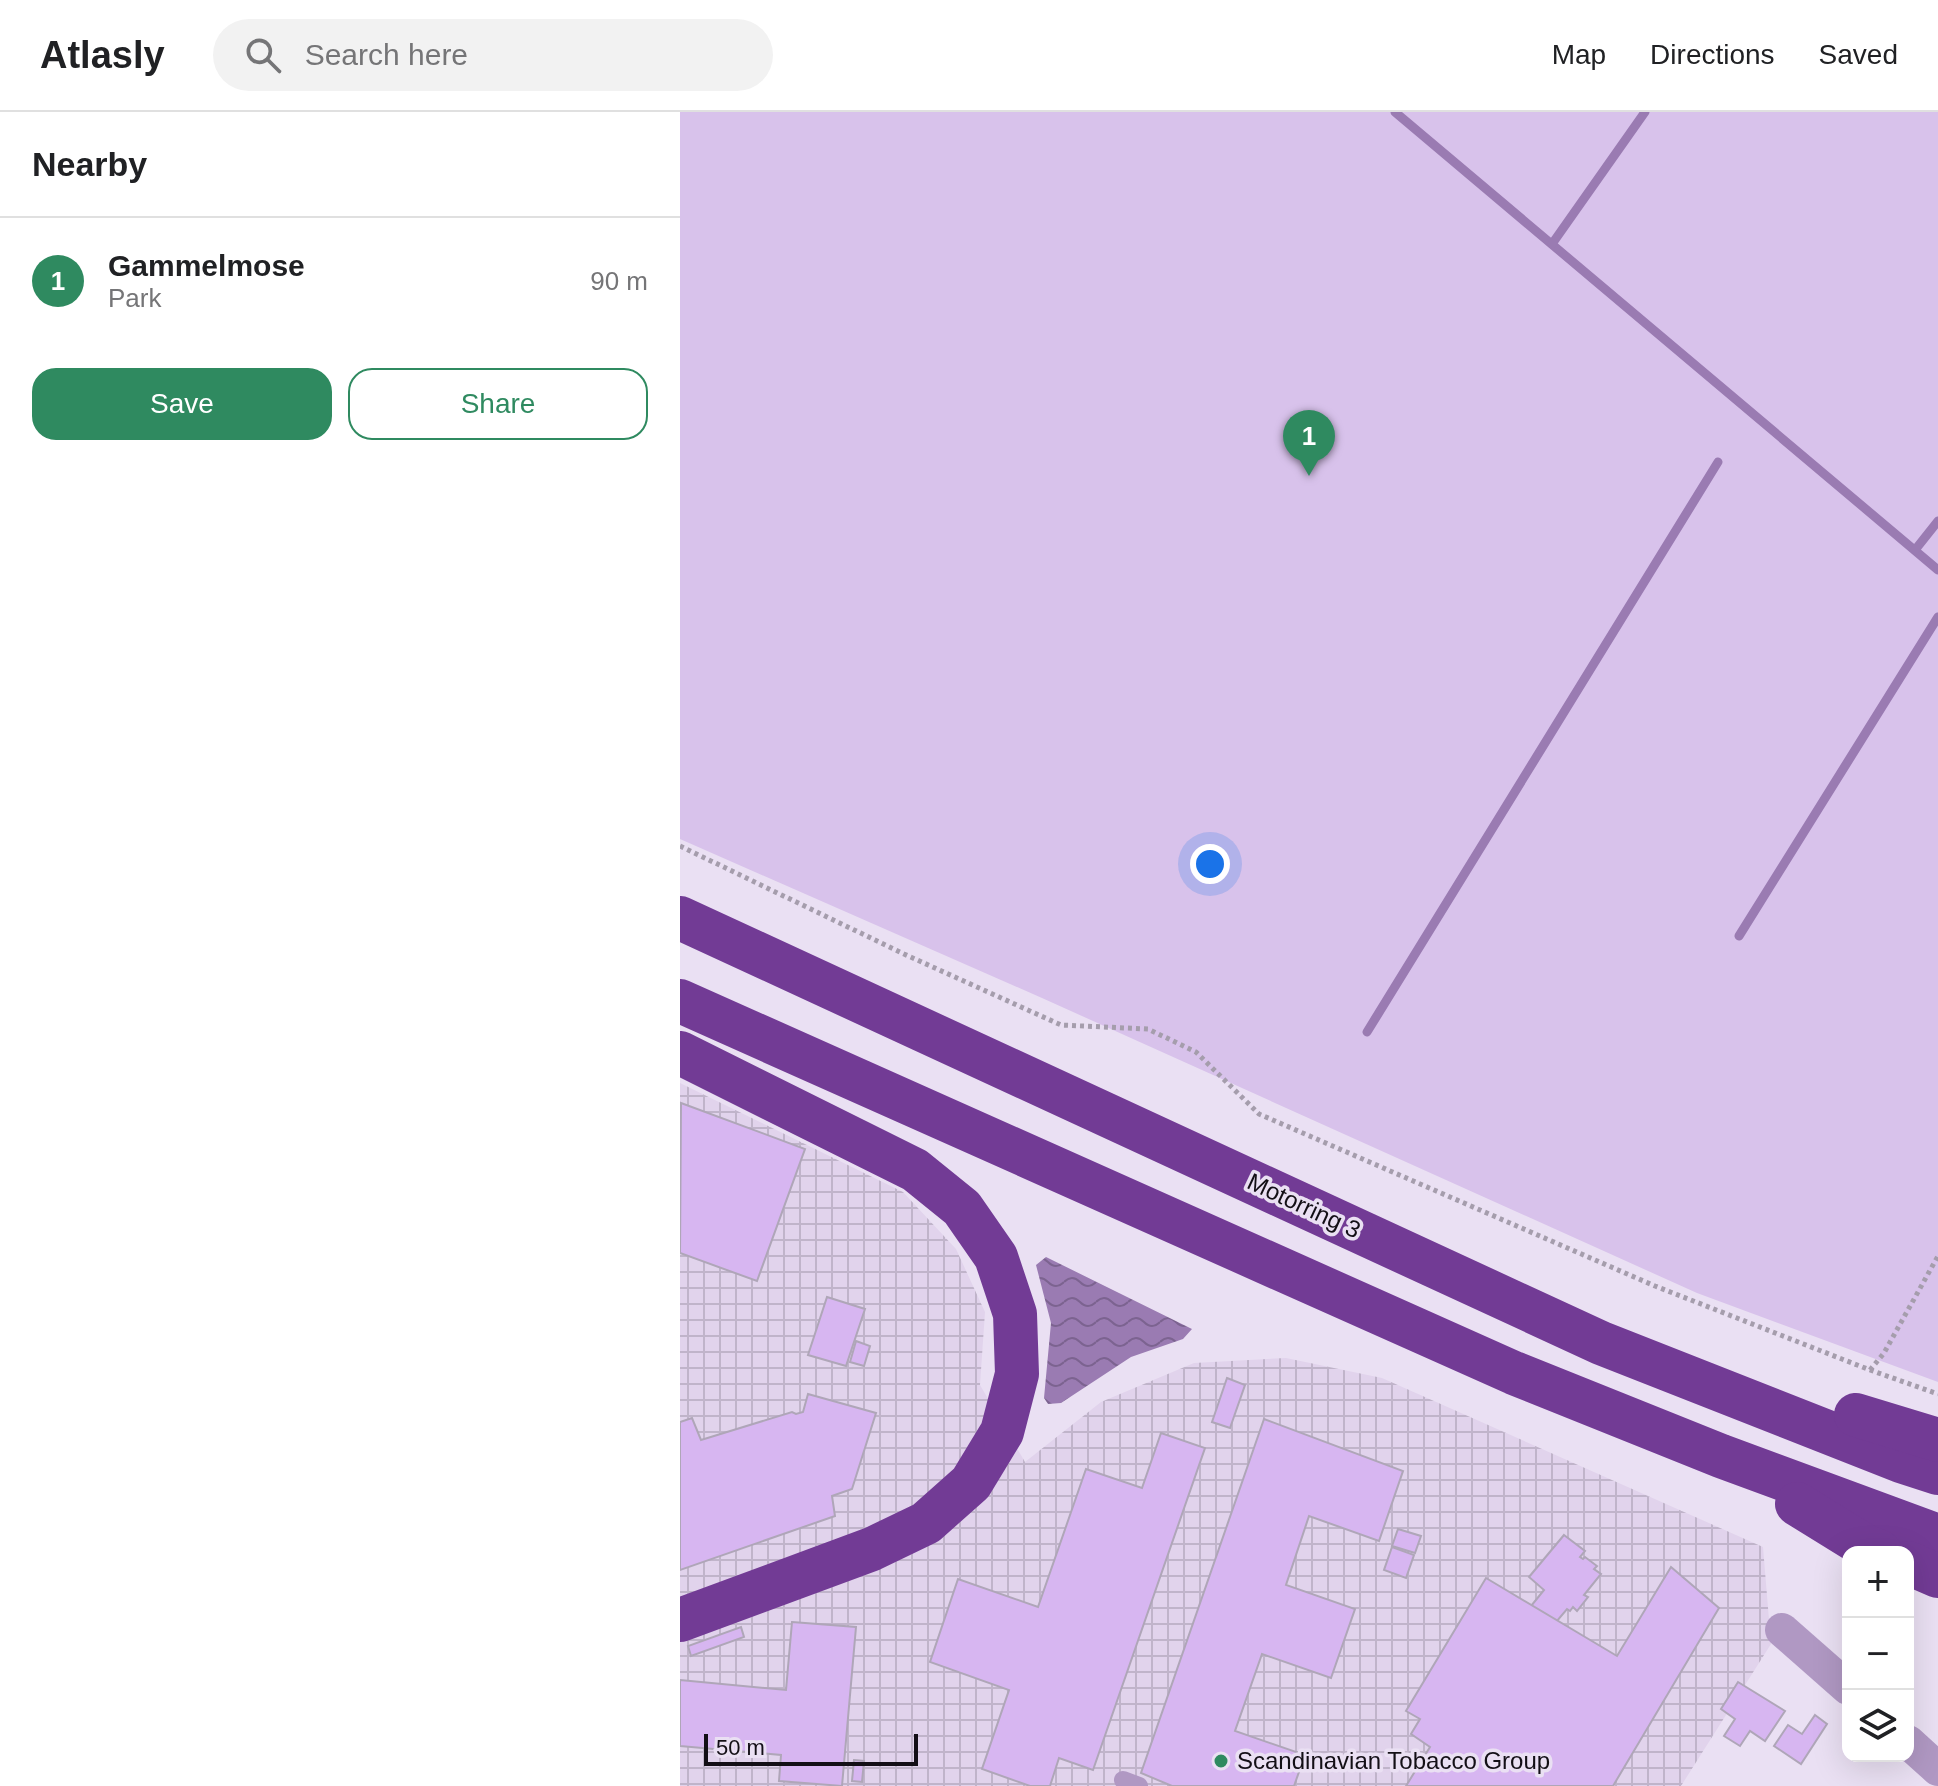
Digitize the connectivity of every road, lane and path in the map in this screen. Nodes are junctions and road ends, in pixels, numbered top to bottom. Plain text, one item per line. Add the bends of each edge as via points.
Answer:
1 (680, 846) edge
2 (680, 918) edge
3 (680, 1001) edge
4 (680, 1053) edge
5 (1938, 1256) edge
6 (1601, 1343) junction
7 (1870, 1370) junction
8 (1938, 1394) edge
9 (1938, 1440) edge
10 (1721, 1456) junction
11 (1938, 1473) edge
12 (1938, 1536) edge
13 (1865, 1546) edge
14 (1914, 1566) edge
15 (1938, 1576) edge
16 (680, 1620) edge
17 (1782, 1630) dead end
18 (1842, 1683) edge
19 (1914, 1747) edge
20 (1938, 1769) edge

1 - 7 path via 1061,1025 1148,1029 1196,1052 1259,1114 1655,1286
2 - 6 highway, Motorring 3
3 - 10 highway via 1514,1373
4 - 16 highway via 915,1170 962,1208 996,1257 1011,1300 1017,1374 1002,1432 979,1470 926,1523 872,1549
5 - 7 path
6 - 9 highway
6 - 11 highway, Motorring 3
7 - 8 path
10 - 12 highway
10 - 13 highway
14 - 15 highway
17 - 18 street
19 - 20 street

